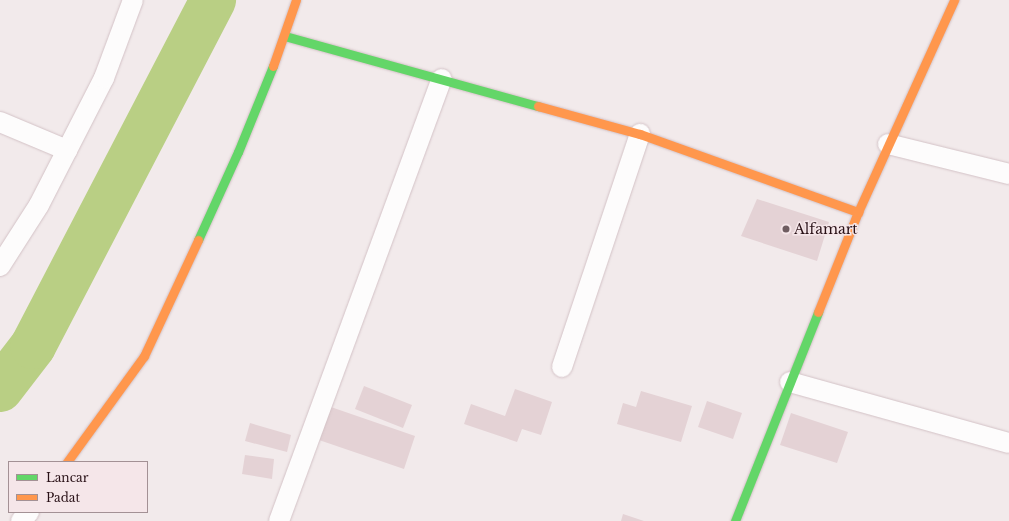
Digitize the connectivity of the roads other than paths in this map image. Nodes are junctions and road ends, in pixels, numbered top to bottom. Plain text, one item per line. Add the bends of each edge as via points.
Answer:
1 (133, 0) edge
2 (296, 0) edge
3 (954, 0) edge
4 (285, 36) junction
5 (442, 79) junction
6 (0, 122) edge
7 (640, 134) junction
8 (888, 144) junction
9 (67, 150) junction
10 (1009, 174) edge
11 (858, 212) junction
12 (0, 266) edge
13 (562, 367) dead end
14 (790, 382) junction
15 (1009, 443) edge
16 (68, 461) edge
17 (28, 513) edge
18 (21, 521) edge
19 (279, 521) edge
20 (736, 521) edge

1 - 9 street via 104,78
2 - 4 street
3 - 8 street
4 - 5 street
4 - 16 street via 238,152 144,356
5 - 7 street
5 - 19 street
6 - 9 street
7 - 11 street
7 - 13 street
8 - 10 street
8 - 11 street
9 - 12 street via 39,205
11 - 14 street
14 - 15 street
14 - 20 street
17 - 18 street

